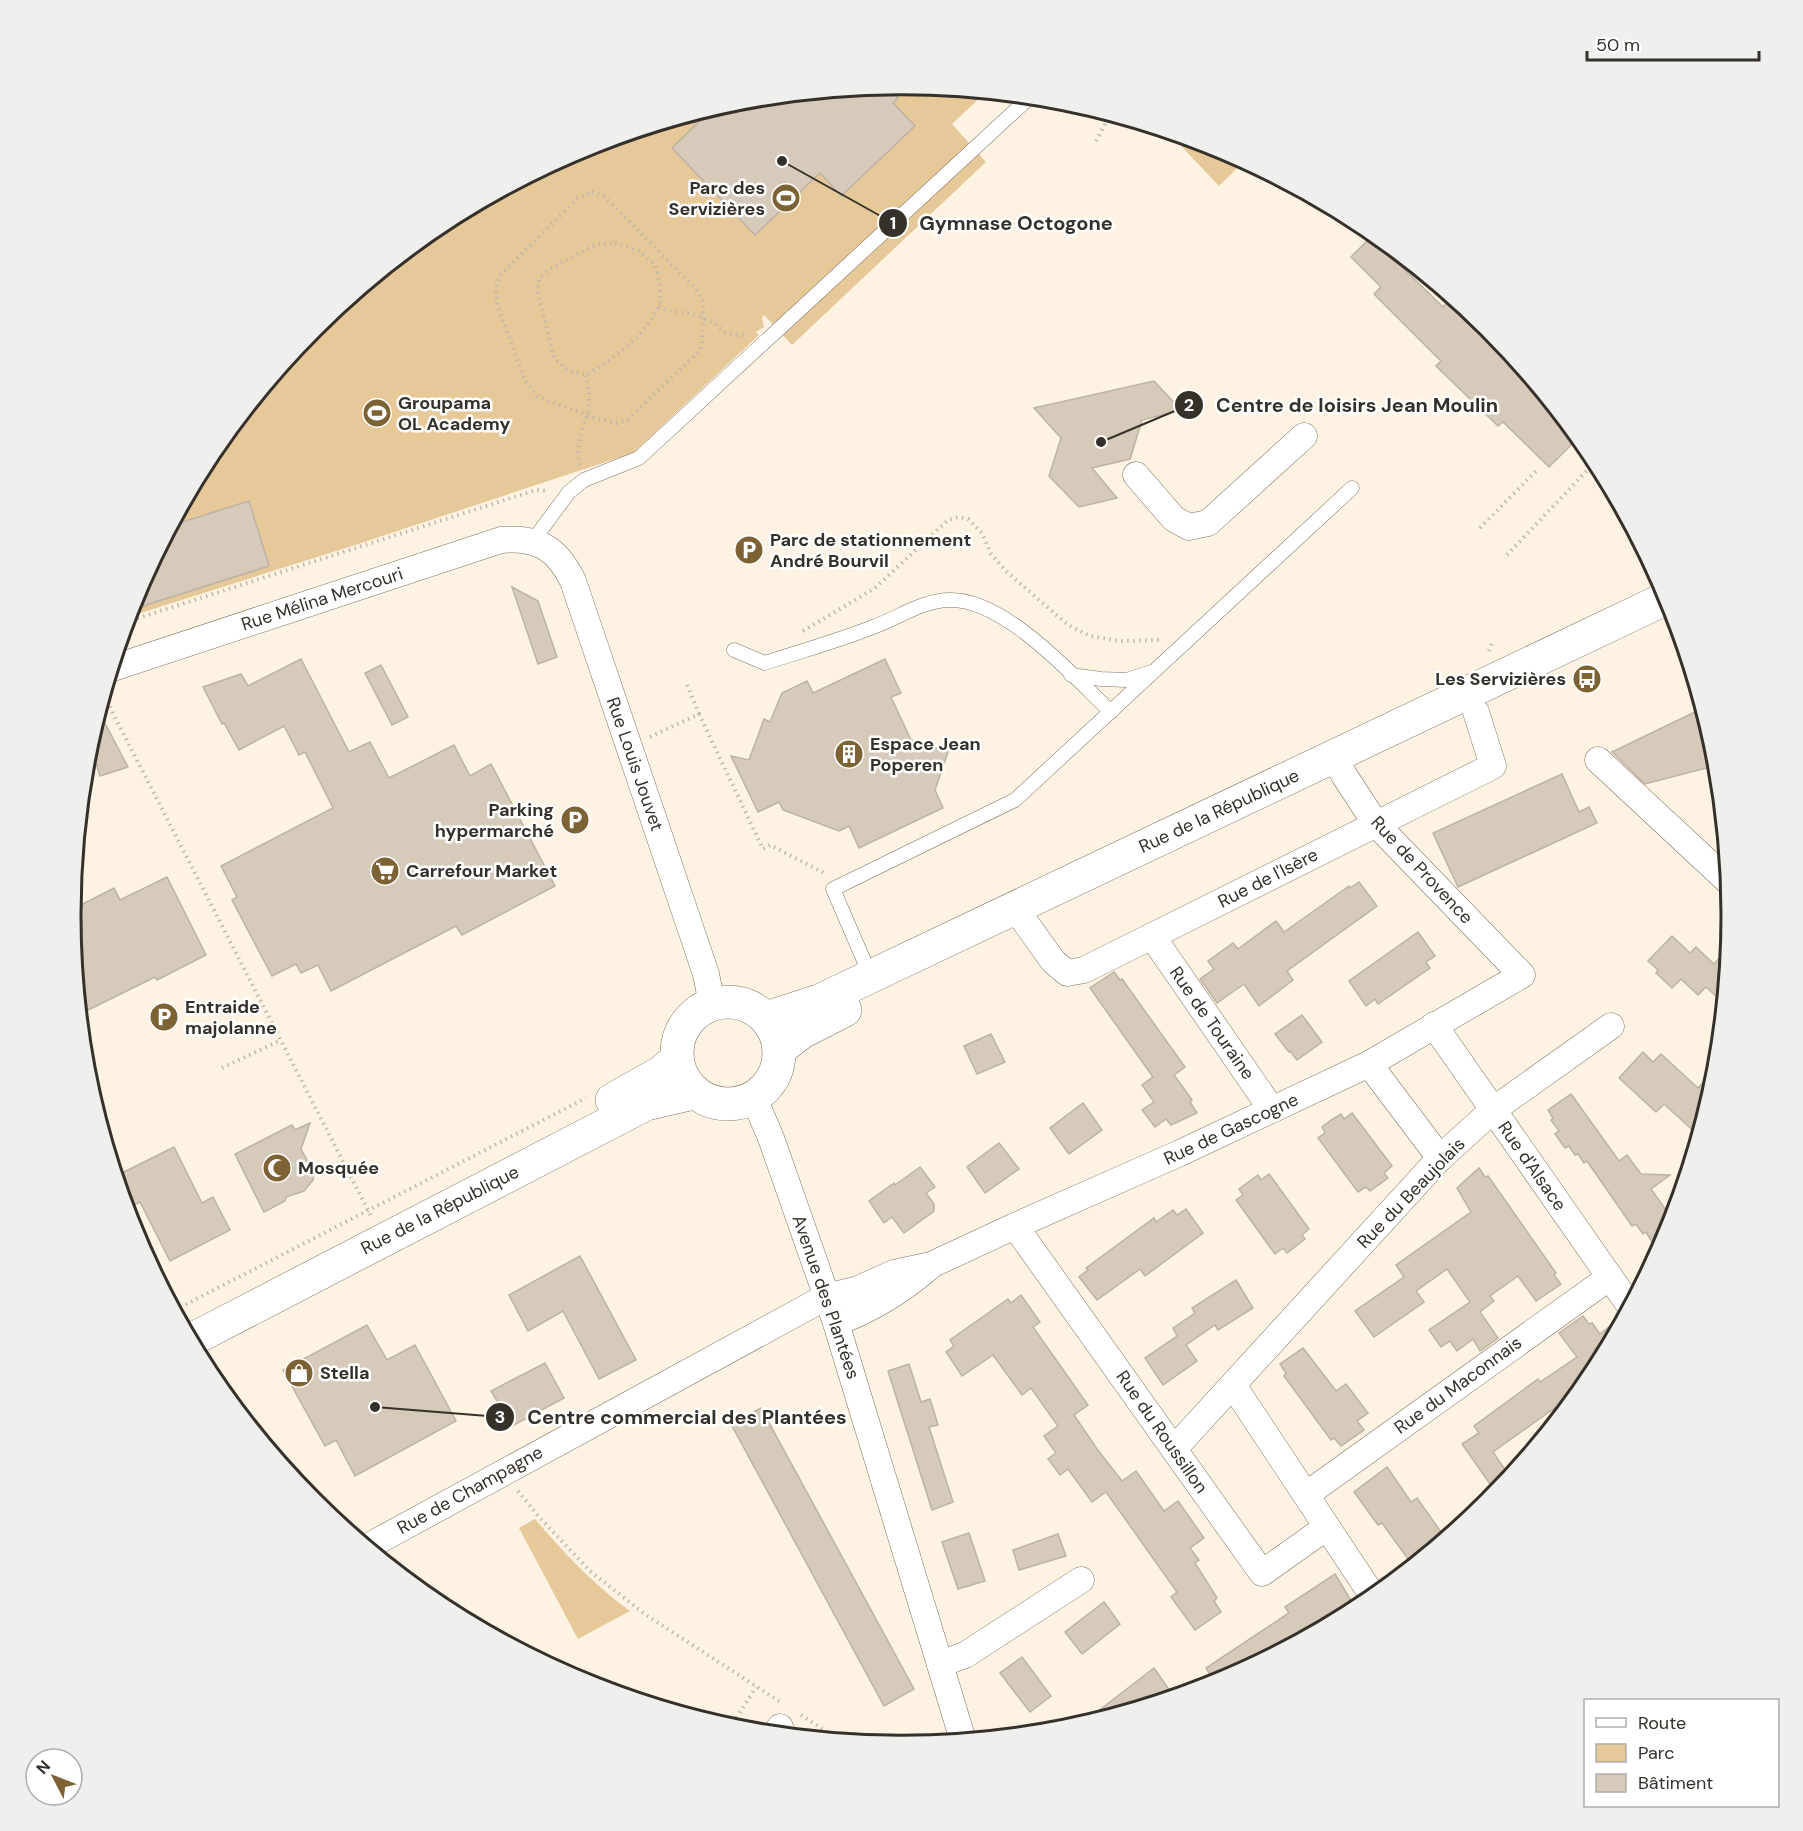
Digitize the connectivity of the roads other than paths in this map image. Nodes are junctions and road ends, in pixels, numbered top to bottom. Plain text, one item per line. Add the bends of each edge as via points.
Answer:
1 (1022, 104) edge
2 (1304, 436) dead end
3 (1136, 475) dead end
4 (1352, 488) dead end
5 (532, 542) junction
6 (1660, 602) edge
7 (1667, 622) edge
8 (734, 650) dead end
9 (121, 665) edge
10 (1155, 671) junction
11 (1071, 675) junction
12 (1112, 712) junction
13 (1476, 712) junction
14 (1598, 760) dead end
15 (1339, 766) junction
16 (1376, 824) junction
17 (1720, 874) edge
18 (1022, 917) junction
19 (1152, 936) junction
20 (1522, 975) joint
21 (871, 976) junction
22 (712, 1004) junction
23 (766, 1018) junction
24 (1434, 1025) junction
25 (1611, 1026) dead end
26 (780, 1049) junction
27 (677, 1059) junction
28 (1369, 1064) junction
29 (694, 1093) junction
30 (754, 1098) junction
31 (1272, 1110) junction
32 (1492, 1110) junction
33 (1440, 1158) junction
34 (1015, 1226) junction
35 (932, 1265) junction
36 (1610, 1276) junction
37 (826, 1297) junction
38 (1626, 1300) edge
39 (188, 1320) edge
40 (836, 1323) junction
41 (198, 1337) edge
42 (1233, 1385) junction
43 (1174, 1449) junction
44 (1307, 1494) junction
45 (1327, 1527) junction
46 (374, 1542) edge
47 (1081, 1580) dead end
48 (1368, 1590) edge
49 (940, 1664) junction
50 (961, 1733) edge

1 - 5 lane via 639,458 584,480 569,492
2 - 3 street via 1208,523 1189,527 1174,519
4 - 10 lane
5 - 9 street, Rue Mélina Mercouri via 501,540
5 - 22 street, Rue Louis Jouvet via 564,562 573,581 706,974
6 - 15 main road, Rue de la République
7 - 13 main road, Rue de la République
8 - 11 lane via 765,663 873,628 923,605 950,600 976,605 1007,620
10 - 11 lane via 1127,680
10 - 12 lane
11 - 12 lane
12 - 21 lane via 1015,800 833,889
13 - 15 main road, Rue de la République
13 - 16 street, Rue de l'Isère via 1493,766
14 - 17 street
15 - 16 street, Rue de Provence
15 - 18 main road, Rue de la République
16 - 19 street, Rue de l'Isère
16 - 20 street, Rue de Provence
18 - 19 street, Rue de l'Isère via 1067,973 1084,970
18 - 21 main road, Rue de la République
18 - 26 main road, Rue de la République via 802,1032
19 - 31 street, Rue de Touraine
20 - 24 street, Rue de Gascogne
21 - 23 main road, Rue de la République via 819,1001
22 - 23 main road via 741,1003
22 - 27 main road via 685,1026
23 - 26 main road via 776,1032
24 - 28 street, Rue de Gascogne
24 - 32 street, Rue d'Alsace
25 - 32 street, Rue du Beaujolais
26 - 30 main road via 774,1077
27 - 29 main road via 682,1078
27 - 39 main road, Rue de la République via 638,1087 371,1217
28 - 31 street, Rue de Gascogne
28 - 33 street
29 - 30 main road via 723,1105
29 - 41 main road, Rue de la République via 646,1104
30 - 37 street, Avenue des Plantées
31 - 34 street, Rue de Gascogne
32 - 33 street, Rue du Beaujolais
32 - 36 street, Rue d'Alsace
33 - 42 street, Rue du Beaujolais
34 - 35 street, Rue de Gascogne
34 - 43 street, Rue du Roussillon
35 - 37 street, Rue de Gascogne via 894,1273 858,1289
35 - 40 street, Rue de Gascogne via 909,1285 867,1311
36 - 38 street, Rue d'Alsace
36 - 44 street, Rue du Maconnais
37 - 40 street, Avenue des Plantées
37 - 46 street, Rue de Champagne
40 - 49 street, Avenue des Plantées
42 - 43 street, Rue du Beaujolais
42 - 44 street
43 - 45 street, Rue du Roussillon via 1262,1573
44 - 45 street
45 - 48 street
47 - 49 street via 965,1655
49 - 50 street, Avenue des Plantées

